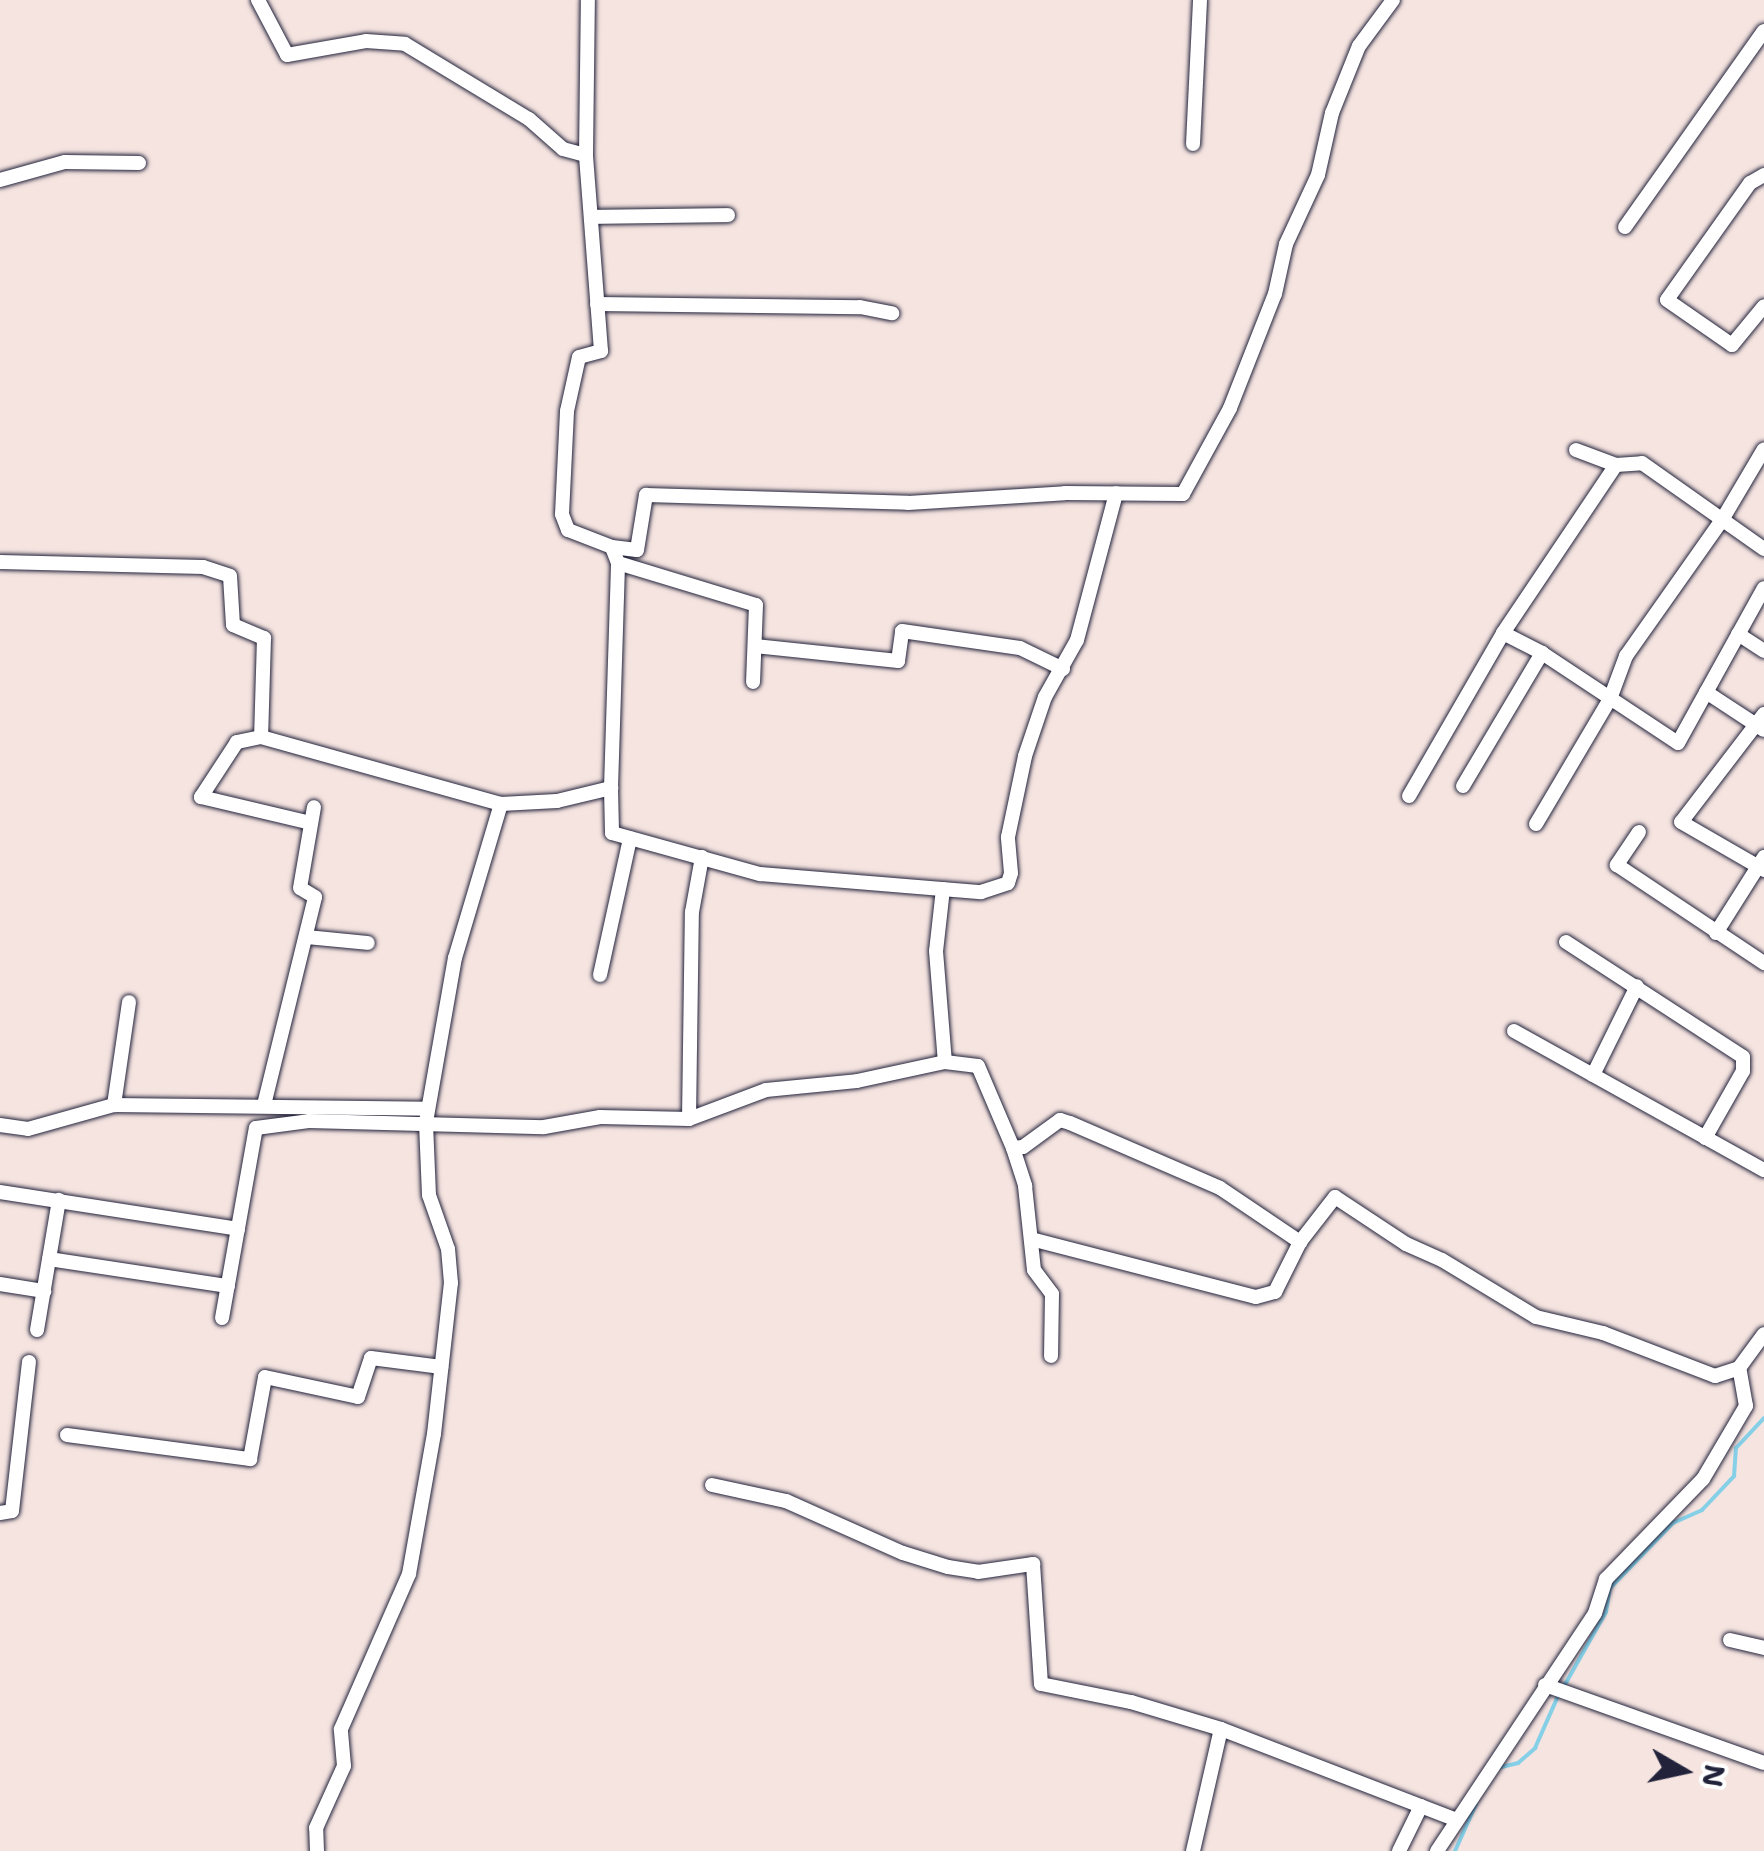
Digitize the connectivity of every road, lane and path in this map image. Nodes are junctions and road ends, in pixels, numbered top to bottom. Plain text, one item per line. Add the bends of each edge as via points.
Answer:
1 (258, 0) edge
2 (1200, 0) edge
3 (1393, 0) edge
4 (591, 1) edge
5 (1764, 31) edge
6 (1193, 144) dead end
7 (586, 155) junction
8 (140, 163) dead end
9 (1764, 175) edge
10 (0, 180) edge
11 (728, 216) dead end
12 (590, 217) junction
13 (1625, 227) dead end
14 (596, 304) junction
15 (1764, 306) edge
16 (892, 313) dead end
17 (1764, 449) edge
18 (1576, 450) dead end
19 (1616, 466) junction
20 (1116, 493) junction
21 (1722, 520) junction
22 (612, 546) junction
23 (1764, 549) edge
24 (0, 562) edge
25 (618, 563) junction
26 (1764, 588) edge
27 (1503, 632) junction
28 (1738, 634) junction
29 (755, 646) junction
30 (1764, 652) edge
31 (1542, 653) junction
32 (1063, 669) junction
33 (753, 682) dead end
34 (1706, 692) junction
35 (1610, 699) junction
36 (1762, 723) edge
37 (260, 737) junction
38 (1463, 786) dead end
39 (611, 788) junction
40 (1409, 796) dead end
41 (501, 804) junction
42 (314, 807) dead end
43 (310, 823) junction
44 (1536, 824) dead end
45 (1639, 832) dead end
46 (630, 838) junction
47 (702, 857) junction
48 (1762, 865) edge
49 (943, 889) junction
50 (1716, 933) junction
51 (306, 937) junction
52 (1566, 942) dead end
53 (368, 943) dead end
54 (1764, 964) edge
55 (600, 976) dead end
56 (1637, 986) junction
57 (129, 1002) dead end
58 (1514, 1031) dead end
59 (944, 1062) junction
60 (1593, 1075) junction
61 (114, 1105) junction
62 (264, 1105) junction
63 (427, 1116) junction
64 (689, 1119) junction
65 (0, 1125) edge
66 (1705, 1138) junction
67 (1013, 1148) junction
68 (1764, 1170) edge
69 (0, 1192) edge
70 (59, 1200) junction
71 (238, 1230) junction
72 (1031, 1239) junction
73 (1300, 1242) junction
74 (49, 1260) junction
75 (0, 1284) edge
76 (228, 1286) junction
77 (44, 1291) junction
78 (222, 1318) dead end
79 (37, 1330) dead end
80 (1764, 1334) edge
81 (1051, 1356) dead end
82 (28, 1362) dead end
83 (441, 1367) junction
84 (1739, 1368) junction
85 (67, 1436) dead end
86 (712, 1484) dead end
87 (0, 1513) edge
88 (1730, 1640) dead end
89 (1764, 1648) edge
90 (1555, 1689) junction
91 (1221, 1729) junction
92 (1764, 1763) edge
93 (1421, 1806) junction
94 (1454, 1819) junction
95 (317, 1851) edge
96 (1193, 1851) edge
97 (1399, 1851) edge
98 (1437, 1851) edge

1 - 7 street via 287,55 366,41 406,44 529,119 563,149
2 - 6 street
3 - 20 street via 1359,46 1332,113 1318,176 1286,244 1269,310 1230,408 1184,494
4 - 7 street
5 - 13 street
7 - 12 street
8 - 10 street via 64,162
9 - 15 street via 1750,183 1668,300 1732,345
11 - 12 street
12 - 14 street
14 - 16 street via 860,307
14 - 22 street via 602,351 579,357 567,411 562,514 568,530
17 - 21 street
18 - 19 street
19 - 21 street via 1642,463
19 - 27 street
20 - 22 street via 908,502 646,494 636,550
20 - 32 street via 1077,640
21 - 23 street
21 - 35 street via 1626,656
22 - 25 street
24 - 37 street via 203,566 230,576 232,625 264,638
25 - 29 street via 756,605
25 - 39 street
26 - 28 street
27 - 31 street
27 - 40 street
28 - 30 street
28 - 34 street
29 - 32 street via 898,662 902,631 1020,648
29 - 33 street
31 - 35 street
31 - 38 street
32 - 49 street via 1045,698 1014,801 1008,883 981,892
34 - 35 street via 1678,743
34 - 36 street
35 - 44 street
36 - 48 street via 1681,822
37 - 41 street
37 - 43 street via 237,742 202,797
39 - 41 street via 557,801
39 - 46 street via 612,832
41 - 63 street via 456,958
42 - 43 street
43 - 51 street via 300,887 315,896
45 - 50 street via 1618,865
46 - 47 street
46 - 55 street
47 - 49 street via 760,874
47 - 64 street via 692,912
48 - 50 street
49 - 59 street via 936,951
50 - 54 street
51 - 53 street
51 - 62 street
52 - 56 street
56 - 60 street
56 - 66 street via 1743,1057 1744,1071
57 - 61 street
58 - 60 street
59 - 64 street via 857,1081 766,1090
59 - 67 street via 978,1066
60 - 66 street
61 - 62 street
61 - 65 street via 28,1129
62 - 63 street
63 - 64 street via 544,1127 600,1117
63 - 71 street via 256,1128
63 - 83 street via 428,1195 448,1249 451,1283
66 - 68 street
67 - 72 street
67 - 73 street via 1060,1120 1070,1122 1220,1188
69 - 70 street
70 - 71 street
70 - 74 street
71 - 76 street
72 - 73 street via 1256,1297 1275,1292
72 - 81 street via 1034,1270 1052,1294
73 - 84 street via 1335,1196 1536,1317 1715,1376
74 - 76 street
74 - 77 street
75 - 77 street
76 - 78 street
77 - 79 street
80 - 84 street
82 - 87 street via 12,1512
83 - 85 street via 371,1358 358,1397 265,1377 250,1458
83 - 95 street via 408,1574 341,1728 344,1766 316,1828
84 - 90 street via 1746,1406 1703,1479 1606,1579
86 - 91 street via 786,1501 948,1567 978,1572 1033,1564 1042,1684
88 - 89 street
90 - 92 street
90 - 94 street
91 - 93 street
91 - 96 street
93 - 94 street
93 - 97 street
94 - 98 street

